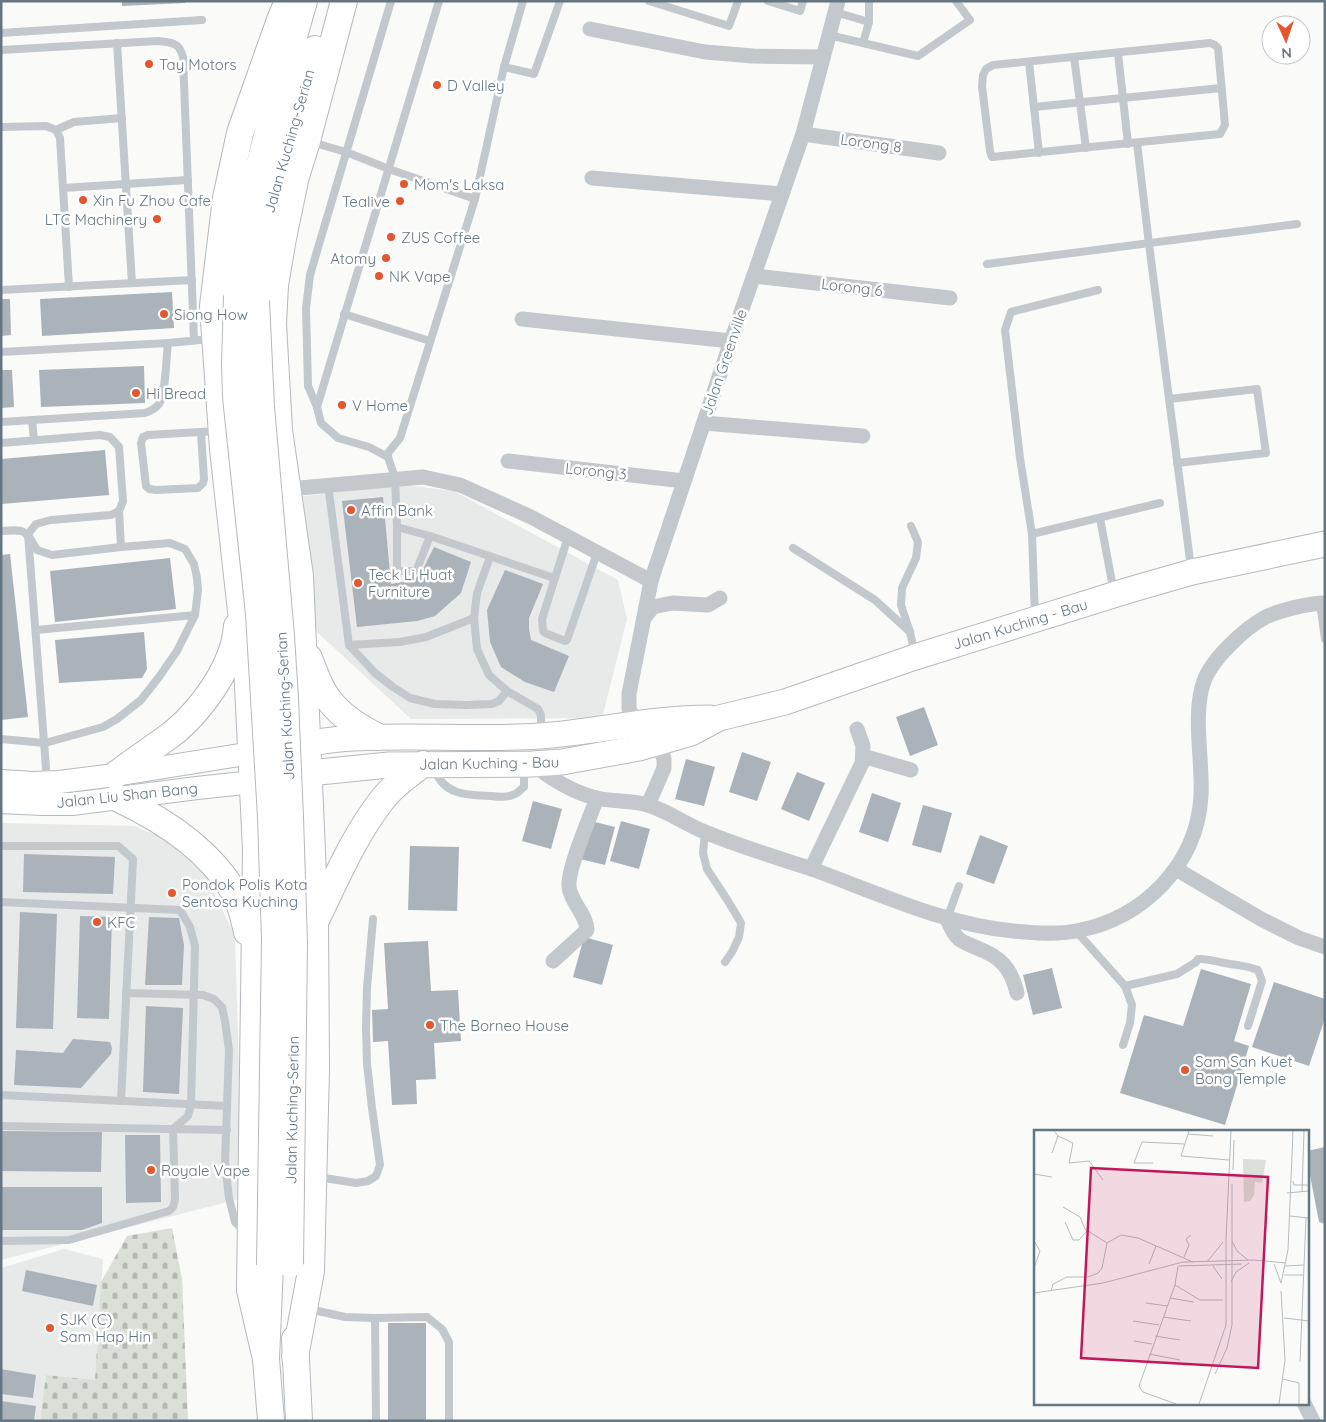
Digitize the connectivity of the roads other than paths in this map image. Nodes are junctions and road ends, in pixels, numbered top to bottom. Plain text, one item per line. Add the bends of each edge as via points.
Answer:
1 (288, 1) edge
2 (304, 1) edge
3 (332, 1) edge
4 (344, 1) edge
5 (391, 1) edge
6 (439, 1) edge
7 (523, 1) edge
8 (560, 1) edge
9 (648, 1) edge
10 (738, 1) edge
11 (768, 1) edge
12 (803, 1) edge
13 (869, 1) edge
14 (956, 1) edge
15 (837, 7) edge
16 (202, 20) dead end
17 (869, 22) junction
18 (590, 29) dead end
19 (1, 33) edge
20 (829, 35) junction
21 (118, 43) junction
22 (863, 43) junction
23 (1, 50) edge
24 (1118, 53) junction
25 (823, 57) junction
26 (1074, 57) junction
27 (1029, 62) junction
28 (504, 67) junction
29 (1221, 88) junction
30 (1123, 98) junction
31 (1080, 102) junction
32 (1034, 107) junction
33 (122, 118) junction
34 (1, 127) edge
35 (56, 130) junction
36 (803, 134) junction
37 (307, 141) junction
38 (1137, 143) junction
39 (1128, 144) junction
40 (1086, 148) junction
41 (346, 152) junction
42 (939, 152) dead end
43 (1040, 153) junction
44 (389, 169) junction
45 (592, 178) dead end
46 (188, 180) junction
47 (126, 184) junction
48 (63, 188) junction
49 (782, 194) junction
50 (475, 199) junction
51 (1297, 224) dead end
52 (1149, 244) junction
53 (987, 264) dead end
54 (754, 276) junction
55 (192, 280) junction
56 (132, 283) junction
57 (69, 286) junction
58 (1, 290) edge
59 (1098, 290) dead end
60 (246, 298) junction
61 (950, 298) dead end
62 (344, 314) junction
63 (522, 319) dead end
64 (205, 339) junction
65 (430, 341) junction
66 (731, 341) junction
67 (168, 343) junction
68 (1, 352) edge
69 (1169, 399) junction
70 (316, 407) junction
71 (32, 420) junction
72 (1, 422) edge
73 (704, 423) junction
74 (211, 432) junction
75 (863, 436) dead end
76 (34, 440) junction
77 (1, 443) edge
78 (388, 457) junction
79 (508, 462) dead end
80 (1177, 462) junction
81 (395, 478) junction
82 (684, 481) junction
83 (328, 484) junction
84 (288, 488) junction
85 (1160, 504) dead end
86 (119, 510) junction
87 (1100, 518) junction
88 (911, 526) dead end
89 (397, 527) junction
90 (1, 531) edge
91 (28, 534) junction
92 (1032, 534) junction
93 (430, 536) junction
94 (568, 537) junction
95 (1325, 544) edge
96 (122, 547) junction
97 (793, 548) dead end
98 (597, 552) junction
99 (490, 556) junction
100 (1192, 572) junction
101 (554, 578) junction
102 (651, 581) junction
103 (1114, 594) junction
104 (240, 598) junction
105 (720, 598) dead end
106 (1322, 603) edge
107 (195, 615) junction
108 (474, 618) junction
109 (644, 618) junction
110 (1035, 619) junction
111 (36, 630) junction
112 (910, 632) junction
113 (1325, 639) edge
114 (349, 645) junction
115 (303, 646) junction
116 (915, 656) junction
117 (507, 691) junction
118 (719, 718) junction
119 (637, 724) junction
120 (856, 729) dead end
121 (540, 736) junction
122 (378, 737) junction
123 (1, 739) edge
124 (45, 743) junction
125 (308, 743) junction
126 (658, 743) junction
127 (252, 753) junction
128 (863, 756) junction
129 (430, 764) junction
130 (526, 764) junction
131 (912, 770) dead end
132 (309, 773) junction
133 (1, 781) edge
134 (47, 782) junction
135 (253, 782) junction
136 (116, 786) junction
137 (597, 798) junction
138 (1, 802) edge
139 (648, 805) junction
140 (704, 832) junction
141 (1, 846) edge
142 (811, 869) junction
143 (1176, 869) junction
144 (959, 886) dead end
145 (1, 902) edge
146 (130, 908) junction
147 (373, 919) dead end
148 (947, 919) junction
149 (315, 921) junction
150 (1076, 931) junction
151 (1325, 946) edge
152 (553, 960) dead end
153 (255, 962) junction
154 (725, 962) dead end
155 (1125, 986) junction
156 (126, 993) junction
157 (1017, 993) dead end
158 (194, 995) junction
159 (1248, 1026) dead end
160 (1123, 1045) dead end
161 (1, 1095) edge
162 (120, 1101) junction
163 (191, 1105) junction
164 (227, 1106) junction
165 (1, 1126) edge
166 (174, 1129) junction
167 (227, 1130) junction
168 (313, 1176) junction
169 (251, 1238) junction
170 (1, 1241) edge
171 (280, 1264) junction
172 (304, 1308) junction
173 (375, 1318) junction
174 (295, 1357) junction
175 (266, 1359) junction
176 (1304, 1404) edge
177 (270, 1421) edge
178 (299, 1421) edge
179 (376, 1421) edge
180 (449, 1421) edge
181 (1313, 1421) edge

1 - 64 highway via 240,133 226,198 213,306
2 - 60 highway, Jalan Kuching-Serian via 251,198
3 - 60 highway, Jalan Kuching-Serian via 287,135 276,174 261,256
4 - 37 highway
5 - 41 lane
6 - 44 lane
7 - 28 lane
8 - 28 lane via 534,74
9 - 10 lane via 729,26
11 - 12 lane via 800,11
13 - 17 lane
14 - 22 lane via 970,20 918,56
15 - 17 lane
15 - 20 street, Jalan Greenville
16 - 19 lane
17 - 22 lane
18 - 25 street via 705,52
20 - 22 lane
20 - 25 street, Jalan Greenville
21 - 23 lane
21 - 33 lane
21 - 46 lane via 158,41 173,43 180,48
24 - 26 lane
24 - 29 lane via 1216,45
24 - 30 lane
25 - 36 street, Jalan Greenville
26 - 27 lane
26 - 31 lane
27 - 32 lane
27 - 43 lane via 993,65 986,69 982,86 992,157
28 - 50 lane
29 - 30 lane
29 - 38 lane via 1225,125 1220,134
30 - 31 lane
30 - 39 lane
31 - 32 lane
31 - 40 lane
32 - 43 lane
33 - 35 lane via 74,122
33 - 47 lane
34 - 35 lane via 46,126
35 - 48 lane via 60,138
36 - 42 street, Lorong 8
36 - 49 street, Jalan Greenville
37 - 41 lane
37 - 84 highway via 296,176 275,285 273,324 279,430
38 - 39 lane
38 - 52 lane
39 - 40 lane
40 - 43 lane
41 - 44 lane
41 - 70 lane via 310,275 306,308 308,386
44 - 50 lane
44 - 62 lane
45 - 49 street
46 - 47 lane
46 - 55 lane
47 - 48 lane
47 - 56 lane
48 - 57 lane
49 - 54 street, Jalan Greenville
50 - 65 lane
51 - 52 lane
52 - 53 lane
52 - 69 lane
54 - 61 street, Lorong 6
54 - 66 street, Jalan Greenville
55 - 56 lane
55 - 64 lane
56 - 57 lane
57 - 58 lane
59 - 92 lane via 1011,312 1005,330
60 - 171 highway, Jalan Kuching-Serian, bridge via 235,364 236,397 260,614 271,817
62 - 65 lane
62 - 70 lane
63 - 66 street
64 - 67 lane
64 - 74 highway
65 - 78 lane via 400,438 388,452
66 - 73 street, Jalan Greenville
67 - 68 lane
67 - 71 lane via 162,397 152,410
69 - 80 lane
69 - 80 lane via 1257,389 1266,453
70 - 78 lane via 322,423 338,438 369,447
71 - 72 lane
71 - 76 lane
73 - 75 street
73 - 82 street, Jalan Greenville
74 - 74 lane via 148,435 143,438 146,486 156,490 198,488 203,483
74 - 104 highway
76 - 77 lane
76 - 86 lane via 110,437 119,447 123,501
78 - 81 lane
79 - 82 street, Lorong 3
80 - 100 lane
81 - 83 street
81 - 89 lane
81 - 94 street via 423,477 460,485
82 - 102 street, Jalan Greenville
83 - 84 street
83 - 114 lane
84 - 115 highway via 300,576
85 - 87 lane
86 - 91 lane via 111,515 51,520 36,524
86 - 96 lane
87 - 92 lane
87 - 103 lane
88 - 112 lane via 918,542 916,558 902,588 901,605
89 - 93 lane
89 - 93 lane via 399,571 416,570
90 - 91 lane via 21,530
91 - 96 lane via 37,550 52,555
91 - 111 lane
92 - 110 lane
93 - 99 lane
94 - 98 street
94 - 101 lane
95 - 100 main road, Jalan Kuching - Bau
96 - 107 lane via 170,543 185,549 194,564 197,578
97 - 112 lane via 875,600
98 - 101 lane via 565,641 543,631 542,619
98 - 102 street
99 - 101 lane
99 - 108 lane
100 - 103 main road, Jalan Kuching - Bau
102 - 109 street, Jalan Greenville
103 - 110 main road, Jalan Kuching - Bau
104 - 127 highway
104 - 136 highway via 231,655 202,704
105 - 109 street via 708,605 672,603 653,607
106 - 113 lane
106 - 143 street via 1265,617 1236,638 1217,658 1204,681 1199,709 1201,797 1194,834
107 - 111 lane
107 - 124 lane via 177,651 141,700 103,727
108 - 114 lane via 426,637
108 - 117 lane via 477,649 489,674
109 - 119 street, Jalan Greenville via 629,694 629,709
110 - 116 main road, Jalan Kuching - Bau
111 - 124 lane
112 - 116 lane
114 - 117 lane via 375,673 410,698 435,704 492,704
115 - 122 highway via 328,699 352,723
115 - 125 highway
116 - 118 main road, Jalan Kuching - Bau via 785,702
117 - 121 lane via 538,709 541,715
118 - 119 main road, Jalan Kuching - Bau
118 - 126 main road, Jalan Kuching - Bau via 691,733
119 - 121 main road, Jalan Kuching - Bau
120 - 128 street via 863,746
121 - 122 main road, Jalan Kuching - Bau
122 - 125 main road, Jalan Kuching - Bau
123 - 124 lane
124 - 134 lane
125 - 127 main road, Jalan Kuching - Bau
125 - 132 highway
126 - 130 main road, Jalan Kuching - Bau via 562,762
126 - 139 street via 664,768
127 - 135 highway
127 - 136 main road, Jalan Liu Shan Bang
128 - 131 street
128 - 142 street via 858,774
129 - 130 main road, Jalan Kuching - Bau
129 - 130 lane via 451,790 503,797 515,795 524,787
129 - 132 main road, Jalan Kuching - Bau
129 - 149 highway via 401,781 383,799 352,845
130 - 137 street via 573,790
132 - 135 main road, Jalan Kuching - Bau
132 - 149 highway
133 - 134 main road, Jalan Liu Shan Bang
134 - 136 main road, Jalan Liu Shan Bang
135 - 136 main road, Jalan Liu Shan Bang
135 - 153 highway
136 - 138 main road, Jalan Liu Shan Bang via 72,804
136 - 153 highway via 139,808 189,840 222,874 242,909
137 - 139 street
137 - 152 street via 568,886 587,930
139 - 140 street
140 - 142 street
140 - 154 lane via 703,853 707,869 741,923 739,937
141 - 146 lane via 118,846 133,859
142 - 148 street
143 - 150 street via 1157,892 1135,908 1106,923
143 - 151 street via 1261,919 1299,938
144 - 148 lane
145 - 146 lane
146 - 156 lane
146 - 158 lane via 180,910 190,927 195,946
147 - 168 lane via 366,1028 380,1166 376,1176 356,1183
148 - 150 street via 1013,931
148 - 157 street via 960,941 990,953 1002,962 1014,980
149 - 168 highway
150 - 155 lane
153 - 169 highway
155 - 159 lane via 1177,974 1198,959 1246,965 1258,970 1262,981
155 - 160 lane via 1132,1005
156 - 158 lane
156 - 162 lane
158 - 163 lane
158 - 164 lane via 214,999 222,1007 228,1050
161 - 162 lane
162 - 163 lane
163 - 164 lane
163 - 166 lane via 188,1116
164 - 167 lane
165 - 166 lane
166 - 167 lane
166 - 170 lane via 175,1199 174,1207 169,1211 69,1240
167 - 169 lane via 225,1162 235,1222
168 - 172 highway via 311,1271
169 - 175 highway via 250,1290
171 - 174 highway, Jalan Kuching-Serian via 294,1304
171 - 175 highway, Jalan Kuching-Serian
172 - 173 lane via 345,1317
172 - 174 highway
173 - 179 lane
173 - 180 lane via 427,1317 442,1329 449,1342
174 - 178 highway, Jalan Kuching-Serian
175 - 177 highway, Jalan Kuching-Serian
176 - 181 street

